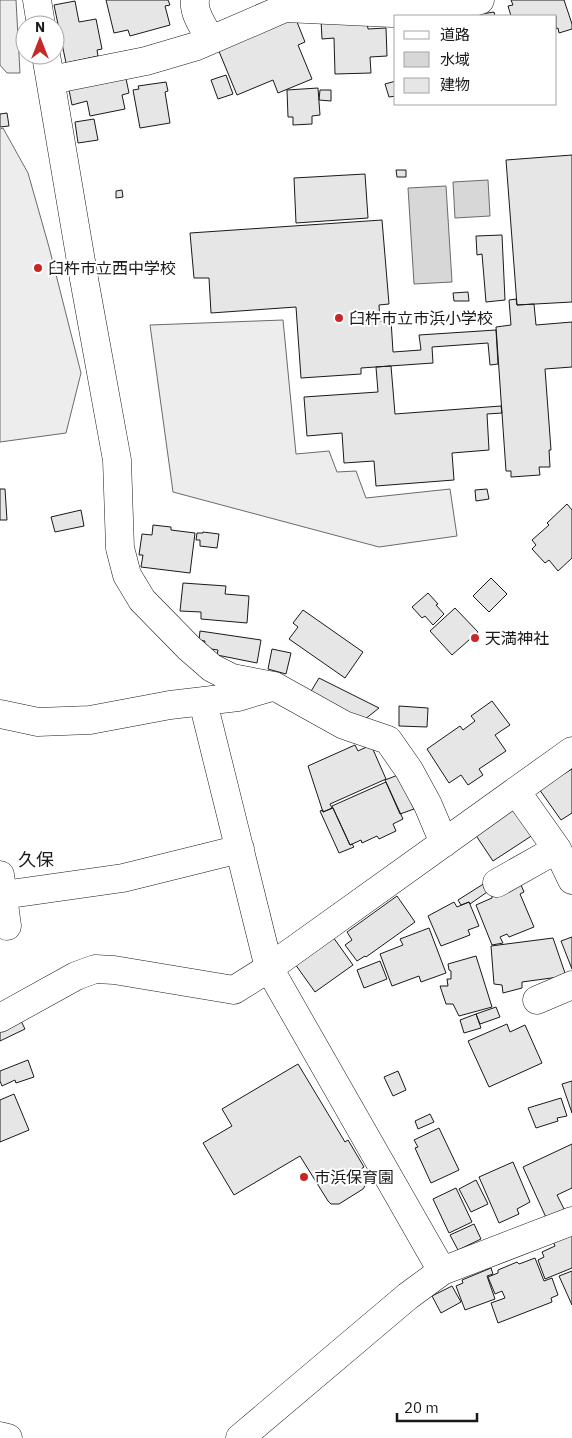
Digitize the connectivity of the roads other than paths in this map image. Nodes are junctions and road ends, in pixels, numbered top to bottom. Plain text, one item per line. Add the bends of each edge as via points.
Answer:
1 (37, 0) edge
2 (195, 0) edge
3 (480, 0) edge
4 (39, 15) edge
5 (211, 40) junction
6 (49, 68) edge
7 (274, 686) junction
8 (203, 702) junction
9 (0, 714) edge
10 (572, 751) edge
11 (516, 791) junction
12 (444, 843) junction
13 (240, 849) junction
14 (557, 849) junction
15 (572, 880) edge
16 (497, 882) dead end
17 (1, 885) edge
18 (7, 926) dead end
19 (269, 968) junction
20 (572, 985) edge
21 (537, 1000) dead end
22 (0, 1018) edge
23 (572, 1221) edge
24 (442, 1272) junction
25 (0, 1436) edge
26 (8, 1438) edge
27 (240, 1438) edge

1 - 4 street
2 - 5 street via 199,19
3 - 5 street via 392,13 285,8
5 - 6 street via 146,61
6 - 7 street via 118,460 120,548 127,574 142,600 212,668 232,678
7 - 8 street via 238,697
7 - 12 street via 344,725 388,740 409,770
8 - 9 street via 90,720 38,722
8 - 13 street
10 - 11 street
11 - 12 street
11 - 14 street
12 - 19 street
13 - 17 street via 123,878
13 - 19 street
14 - 15 street
14 - 16 street
17 - 18 street
19 - 22 street via 234,990 95,969
19 - 24 street
20 - 21 street
23 - 24 street
24 - 27 street via 408,1296
25 - 26 street

